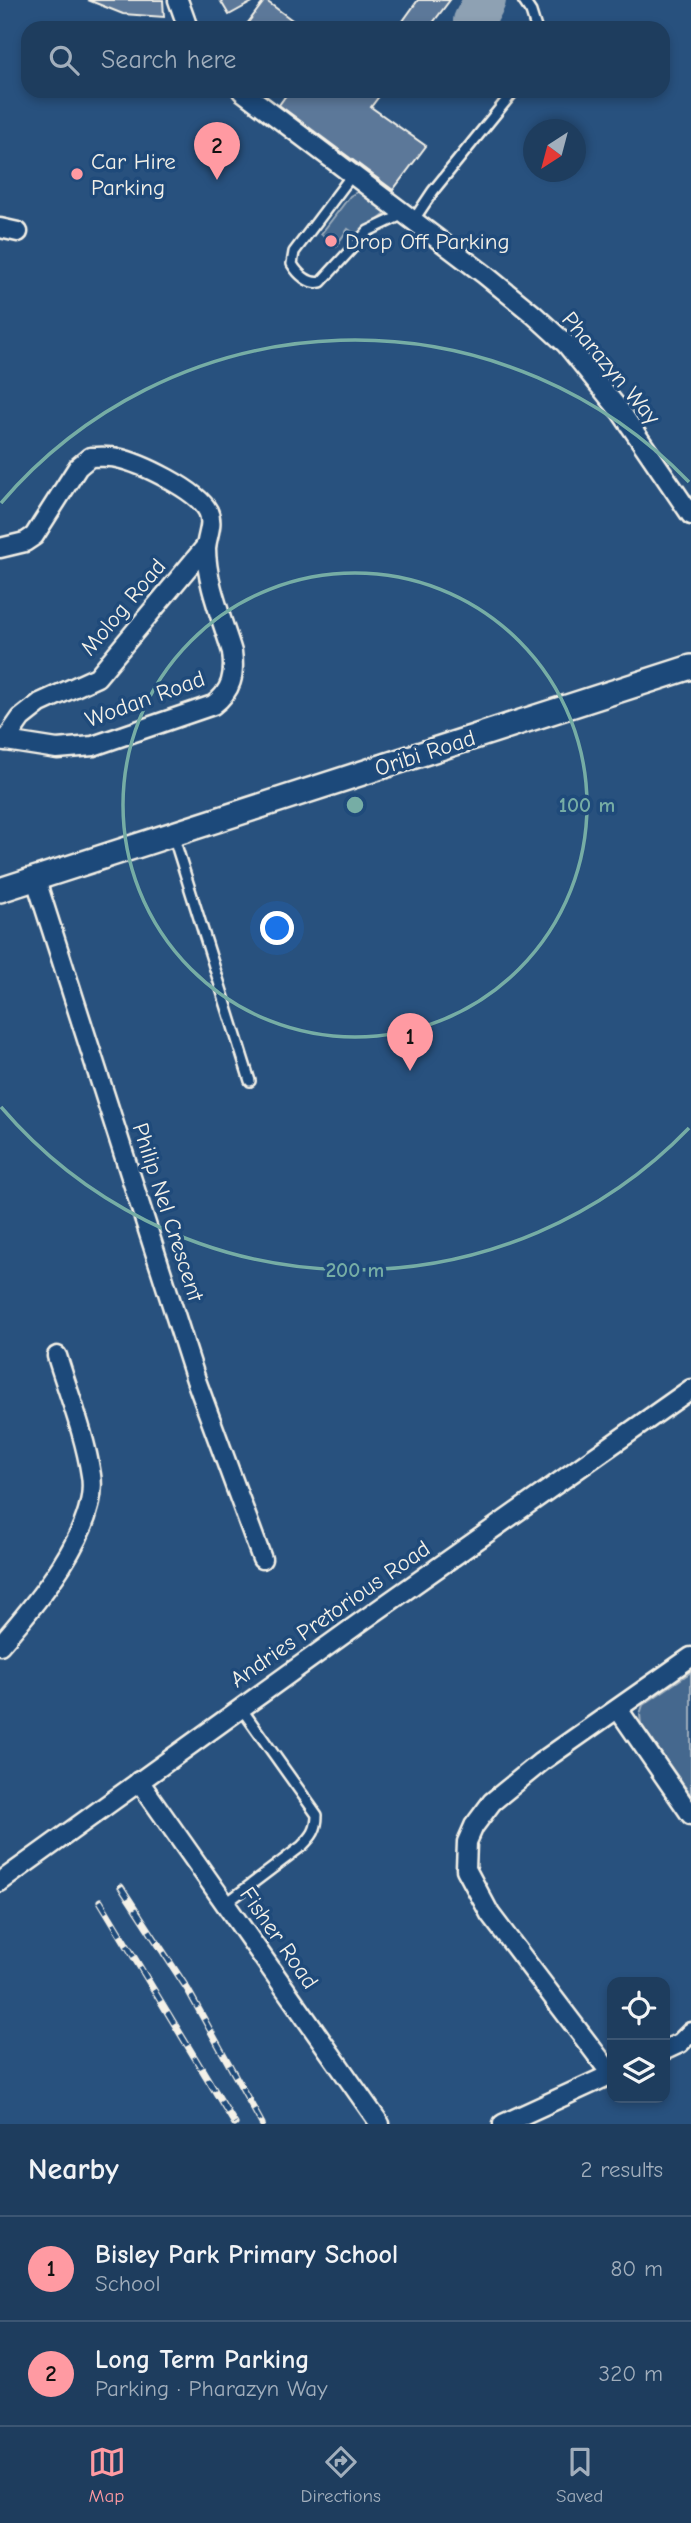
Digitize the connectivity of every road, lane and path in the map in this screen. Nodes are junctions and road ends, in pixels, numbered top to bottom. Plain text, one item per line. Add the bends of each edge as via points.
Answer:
1 (523, 0) edge
2 (177, 1) edge
3 (185, 21) edge
4 (534, 21) edge
5 (251, 98) edge
6 (508, 98) edge
7 (352, 175) junction
8 (409, 217) junction
9 (691, 515) edge
10 (206, 546) junction
11 (0, 548) edge
12 (686, 666) edge
13 (2, 740) edge
14 (172, 834) junction
15 (35, 877) junction
16 (0, 890) edge
17 (250, 1081) dead end
18 (57, 1356) dead end
19 (691, 1389) edge
20 (262, 1559) dead end
21 (0, 1645) edge
22 (691, 1657) edge
23 (240, 1708) junction
24 (618, 1709) junction
25 (139, 1781) junction
26 (691, 1815) edge
27 (0, 1882) edge
28 (225, 1904) junction
29 (691, 2032) edge
30 (670, 2048) edge
31 (607, 2067) edge
32 (607, 2076) edge
33 (380, 2124) edge
34 (503, 2124) edge

1 - 4 lane
2 - 3 street
5 - 7 street, Pharazyn Way
6 - 8 lane
7 - 8 street, Pharazyn Way
7 - 8 lane via 294,253 292,264 305,279 321,282 368,231
8 - 9 street, Pharazyn Way via 566,344 621,412
10 - 11 street, Wodan Road via 209,513 201,500 162,476 117,458 90,457 78,467 34,536
10 - 13 street, Molog Road via 97,677 40,703
10 - 13 street, Wodan Road via 234,666 231,685 222,698 201,710 93,746 57,749
12 - 14 street, Oribi Road
14 - 15 street, Oribi Road
14 - 17 lane
15 - 16 street, Oribi Road
15 - 20 street, Philip Nel Crescent via 196,1380
18 - 21 street via 91,1476 91,1503 71,1549
19 - 23 street, Andries Pretorious Road
22 - 24 street
23 - 25 street, Andries Pretorious Road
23 - 28 lane via 317,1815 317,1828 302,1846
24 - 26 street
24 - 31 street via 492,1802 474,1826 466,1858 466,1869 489,1914
25 - 27 street, Andries Pretorious Road
25 - 28 street, Fisher Road
28 - 33 street, Fisher Road
29 - 30 street
32 - 34 street

